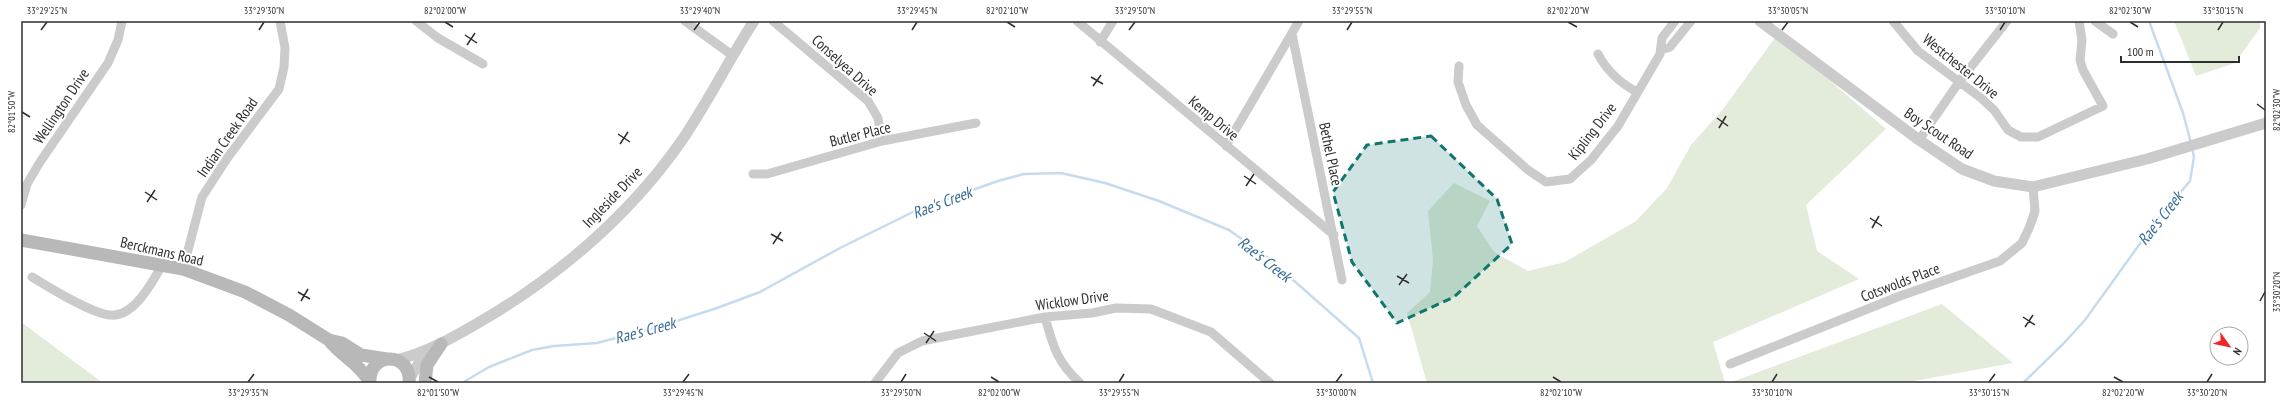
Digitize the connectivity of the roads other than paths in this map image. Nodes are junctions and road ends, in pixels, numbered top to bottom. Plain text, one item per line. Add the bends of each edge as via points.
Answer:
1 (122, 21) edge
2 (280, 21) edge
3 (416, 21) edge
4 (685, 21) edge
5 (754, 21) edge
6 (773, 21) edge
7 (1077, 21) edge
8 (1113, 21) edge
9 (1299, 21) edge
10 (1675, 21) edge
11 (1691, 21) edge
12 (1760, 21) edge
13 (1893, 21) edge
14 (2007, 21) edge
15 (2079, 21) edge
16 (2095, 21) edge
17 (1292, 34) junction
18 (2114, 34) dead end
19 (1100, 42) junction
20 (1661, 50) junction
21 (1598, 54) dead end
22 (732, 55) junction
23 (483, 64) dead end
24 (1459, 66) dead end
25 (1959, 82) junction
26 (1637, 92) junction
27 (2266, 122) edge
28 (976, 123) dead end
29 (1919, 140) junction
30 (882, 141) junction
31 (1226, 146) junction
32 (753, 174) dead end
33 (2033, 187) junction
34 (21, 205) edge
35 (1334, 235) junction
36 (21, 240) edge
37 (162, 265) junction
38 (183, 269) junction
39 (32, 277) dead end
40 (1342, 280) dead end
41 (1045, 317) junction
42 (329, 340) junction
43 (441, 344) junction
44 (391, 359) junction
45 (1730, 364) dead end
46 (410, 381) edge
47 (369, 382) edge
48 (425, 383) edge
49 (875, 383) edge
50 (1080, 383) edge
51 (1270, 383) edge

1 - 34 street, Wellington Drive via 118,40 108,63 26,184
2 - 38 street, Indian Creek Road via 285,54 279,89 228,157 202,197
3 - 23 street via 438,38
4 - 22 street
5 - 22 street, Ingleside Drive
6 - 30 street, Conselyea Drive via 868,101 878,118
7 - 19 street, Kemp Drive
8 - 19 street
9 - 17 street
10 - 20 street, Kipling Drive via 1662,38
11 - 20 street, Kipling Drive via 1670,47
12 - 29 street, Boy Scout Road
13 - 25 street, Westchester Drive via 1918,51
14 - 25 street
15 - 25 street, Westchester Drive via 2082,70 2103,106 2097,110 2038,137 2021,137 2008,130 1994,110
16 - 18 street
17 - 31 street
17 - 35 street, Bethel Place
19 - 31 street, Kemp Drive
20 - 26 street, Kipling Drive
21 - 26 street via 1607,69 1627,87
22 - 43 street, Ingleside Drive via 680,143 616,219 552,275 519,299
24 - 26 street, Kipling Drive via 1458,82 1477,125 1528,170 1546,182 1570,179 1591,160 1618,126
25 - 29 street
27 - 33 street, Boy Scout Road via 2181,150
28 - 30 street, Butler Place
29 - 33 street, Boy Scout Road via 1968,171 1994,181
30 - 32 street, Butler Place via 767,174
31 - 35 street, Kemp Drive
33 - 45 street, Cotswolds Place via 2035,211 2028,231 2022,243 2000,261 1900,296
35 - 40 street, Bethel Place
36 - 37 main road, Berckmans Road
37 - 38 main road, Berckmans Road
37 - 39 street via 151,286 134,305 111,316 81,304
38 - 42 main road, Berckmans Road via 245,292
41 - 49 street, Wicklow Drive via 922,341 898,353
41 - 50 street via 1054,347 1065,369
41 - 51 street, Wicklow Drive via 1116,308 1151,309 1183,319 1211,332
42 - 44 main road, Berckmans Road via 342,343 361,355
42 - 47 main road, Berckmans Road via 336,350 357,365
43 - 44 street, Ingleside Drive
43 - 46 street, Ingleside Drive via 422,358
43 - 48 main road via 427,365
44 - 46 main road via 404,365
44 - 47 main road via 375,365 371,370

